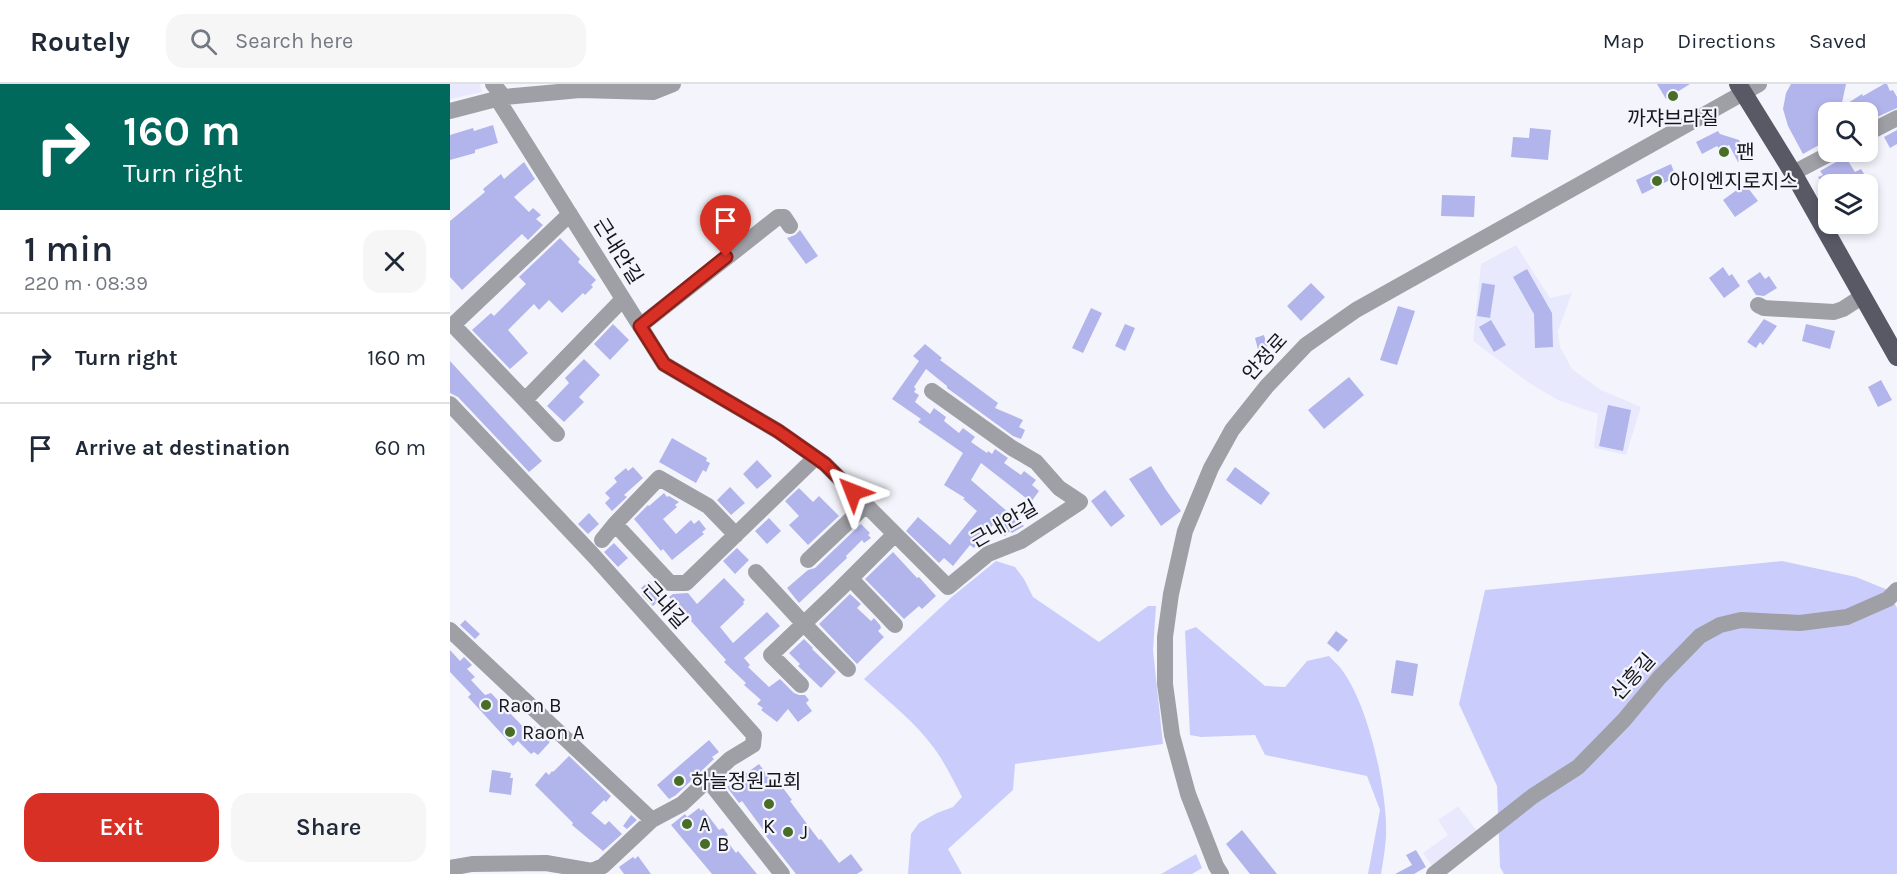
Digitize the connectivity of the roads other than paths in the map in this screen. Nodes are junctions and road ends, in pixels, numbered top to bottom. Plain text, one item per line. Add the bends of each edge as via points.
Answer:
1 (673, 84) edge
2 (1746, 87) edge
3 (497, 90) edge
4 (450, 111) edge
5 (1897, 117) edge
6 (1878, 127) edge
7 (1818, 160) edge
8 (1793, 173) junction
9 (570, 214) junction
10 (790, 226) dead end
11 (1863, 296) junction
12 (623, 299) junction
13 (1758, 305) dead end
14 (640, 326) junction
15 (1892, 338) edge
16 (1897, 357) edge
17 (932, 391) dead end
18 (525, 400) junction
19 (450, 404) edge
20 (557, 434) dead end
21 (815, 458) junction
22 (866, 505) junction
23 (615, 524) junction
24 (896, 534) junction
25 (736, 535) junction
26 (602, 540) dead end
27 (808, 560) dead end
28 (756, 572) dead end
29 (851, 579) junction
30 (1897, 590) edge
31 (803, 623) junction
32 (895, 626) dead end
33 (450, 630) edge
34 (848, 669) dead end
35 (801, 685) dead end
36 (708, 780) junction
37 (652, 820) junction
38 (450, 868) edge
39 (584, 871) edge
40 (782, 874) edge
41 (1221, 874) edge
42 (1434, 874) edge

1 - 3 street via 653,92
2 - 8 main road, 안정로
2 - 41 street, 안정로 via 1356,310 1306,345 1232,430 1211,468 1185,531 1165,637 1165,684 1172,735 1188,794
3 - 4 street
3 - 9 street, 근내안길
5 - 6 street
7 - 8 street
8 - 11 main road, 안정로
9 - 12 street, 근내안길
9 - 18 street via 453,325
10 - 14 street via 784,217 778,217
11 - 13 street via 1834,312
11 - 15 main road, 안정로
12 - 14 street, 근내안길
12 - 18 street
14 - 21 street, 근내안길 via 664,364 778,431
15 - 16 main road, 안정로
17 - 24 street, 근내안길 via 1036,462 1059,488 1080,502 1021,541 988,554 948,587
18 - 20 street
19 - 36 street, 근내길 via 593,555 754,735 753,745 730,759
21 - 22 street, 근내안길
21 - 25 street
22 - 24 street, 근내안길
22 - 27 street
23 - 25 street via 659,478 708,506
23 - 25 street via 670,583 686,582
23 - 26 street
24 - 29 street
28 - 31 street
29 - 31 street
29 - 32 street
30 - 42 street, 신흥길 via 1888,599 1847,617 1800,623 1741,620 1700,636 1578,767 1533,796
31 - 34 street
31 - 35 street via 771,655
33 - 37 street
36 - 37 street, 근내길 via 682,804
36 - 40 street
37 - 39 street, 근내길 via 603,866
38 - 39 street, 근내길 via 546,863

